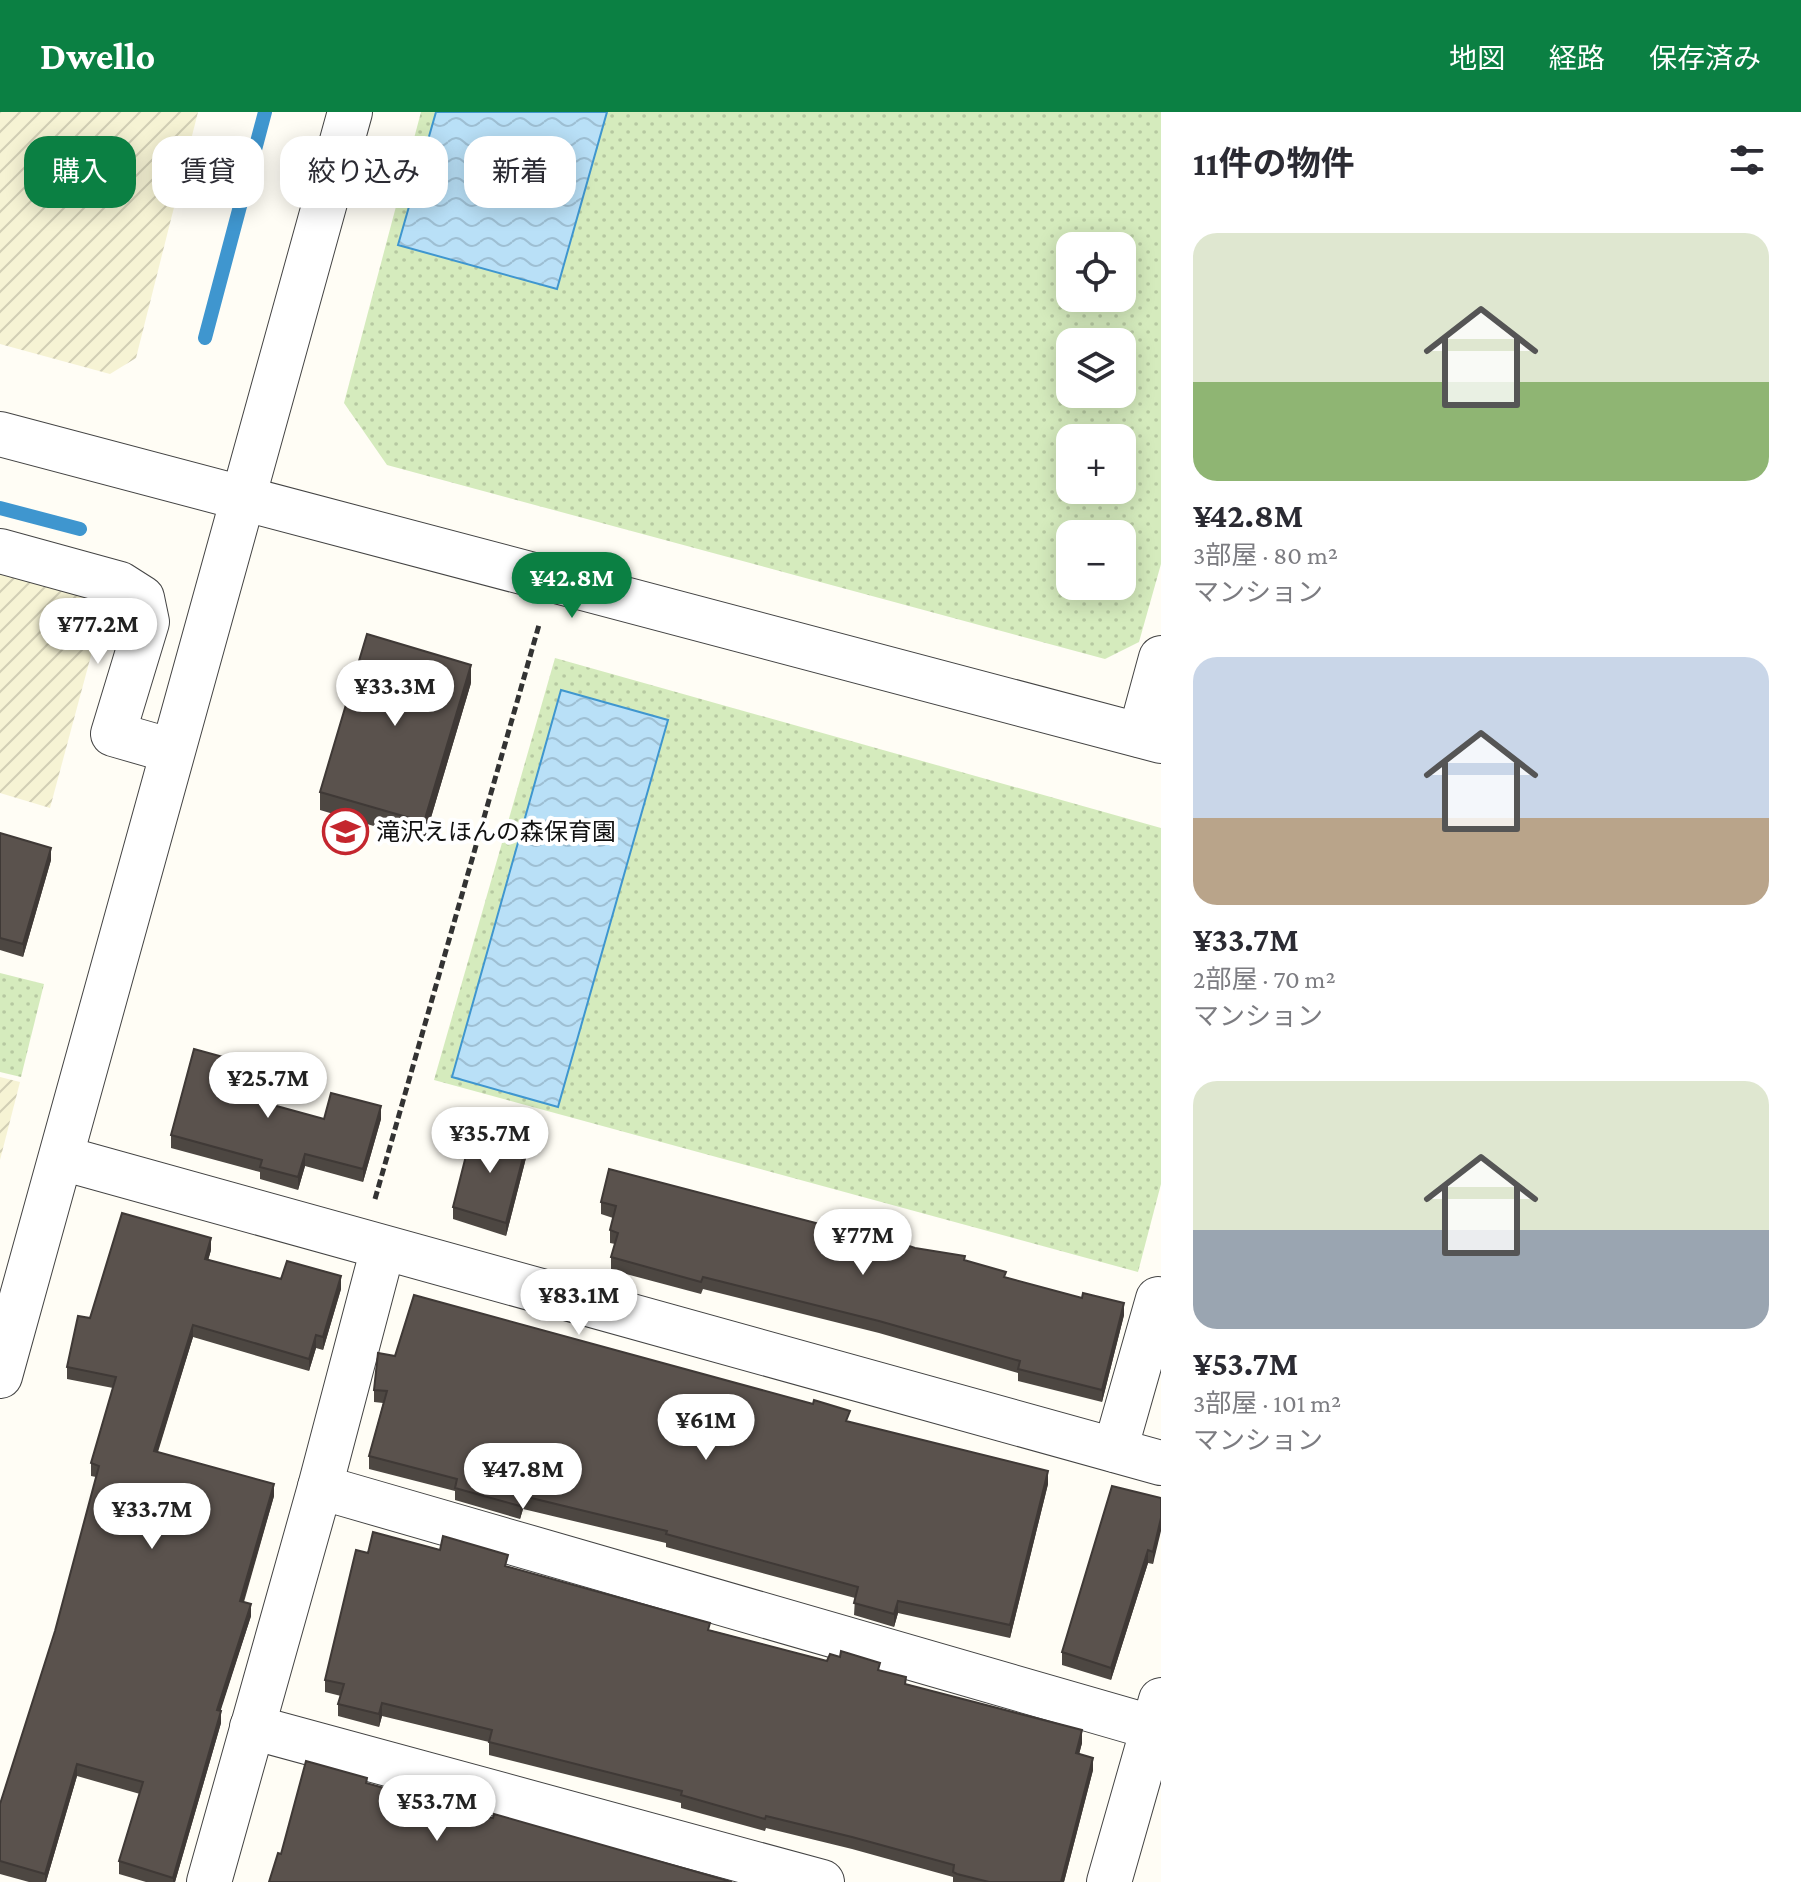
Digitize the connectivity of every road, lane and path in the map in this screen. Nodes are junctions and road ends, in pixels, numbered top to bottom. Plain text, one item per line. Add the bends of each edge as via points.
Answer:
1 (350, 112) edge
2 (0, 434) edge
3 (243, 498) junction
4 (0, 551) edge
5 (539, 625) dead end
6 (1161, 658) edge
7 (1150, 738) edge
8 (172, 751) junction
9 (62, 1158) junction
10 (373, 1245) junction
11 (1158, 1299) dead end
12 (0, 1376) edge
13 (1115, 1450) junction
14 (1161, 1463) edge
15 (320, 1487) junction
16 (1158, 1719) edge
17 (252, 1727) junction
18 (209, 1882) edge
19 (822, 1882) edge
20 (1109, 1882) edge

1 - 3 street
2 - 3 street
3 - 7 street
3 - 8 street
4 - 8 street via 120,584 142,598 147,622 113,734
5 - 10 path
6 - 7 street
8 - 9 street
9 - 10 street
9 - 12 street
10 - 13 street
10 - 15 street
11 - 13 street
13 - 14 street
15 - 16 street
15 - 17 street
16 - 20 street
17 - 18 street
17 - 19 street

